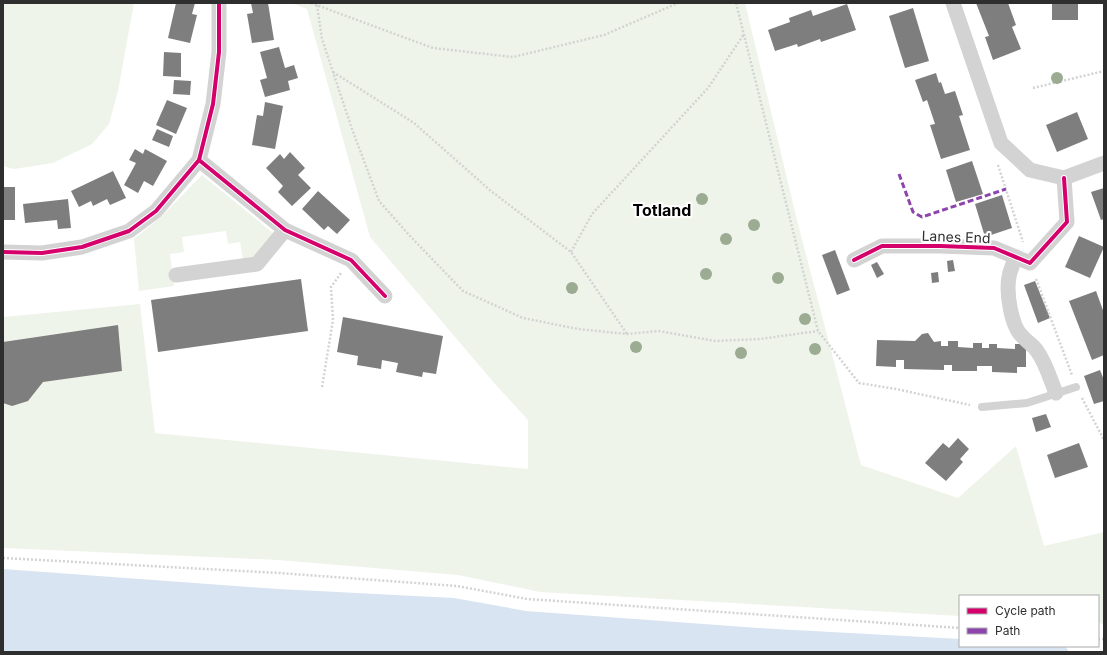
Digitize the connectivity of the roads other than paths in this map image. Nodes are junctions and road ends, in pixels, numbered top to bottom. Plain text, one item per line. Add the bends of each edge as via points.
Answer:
1 (219, 3) edge
2 (953, 3) edge
3 (199, 160) junction
4 (1104, 163) edge
5 (1064, 178) junction
6 (284, 230) junction
7 (3, 252) edge
8 (1016, 257) junction
9 (854, 260) dead end
10 (176, 275) dead end
11 (385, 296) dead end
12 (1076, 386) road end
13 (1056, 393) junction
14 (982, 407) road end

1 - 3 street via 220,52 213,104
2 - 5 street via 1001,143 1030,170
3 - 6 street
3 - 7 street via 156,211 129,231 82,247 42,253
4 - 5 street
5 - 8 street, Lanes End via 1067,222 1030,263
6 - 10 street via 258,264
6 - 11 street via 351,260
8 - 9 street, Lanes End via 994,248 882,246
8 - 13 street via 1009,277 1008,290 1012,314 1017,330 1044,362
12 - 13 lane
13 - 14 lane via 1026,403

